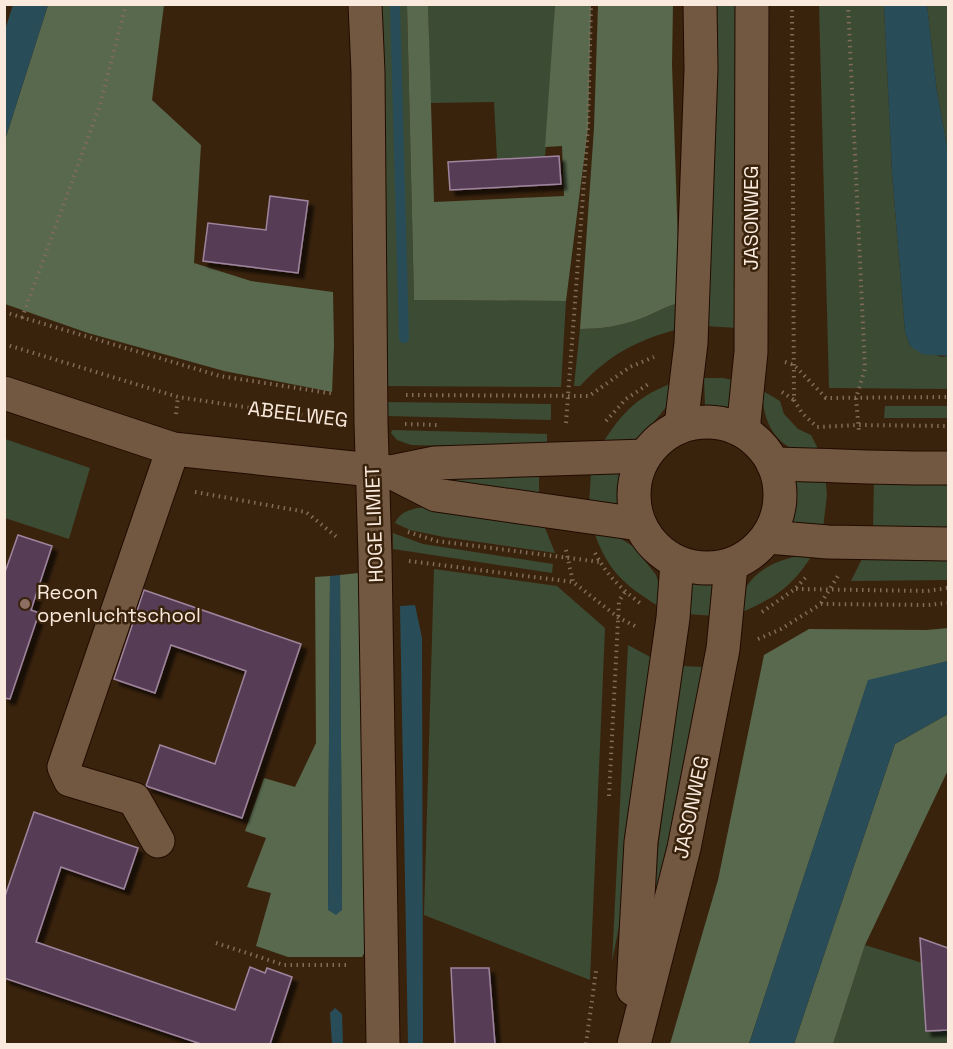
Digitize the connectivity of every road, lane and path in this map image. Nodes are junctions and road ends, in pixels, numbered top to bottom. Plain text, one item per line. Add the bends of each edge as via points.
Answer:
1 (126, 4) edge
2 (365, 4) edge
3 (591, 4) edge
4 (700, 4) edge
5 (752, 4) edge
6 (792, 4) edge
7 (848, 4) edge
8 (4, 312) edge
9 (22, 318) junction
10 (4, 345) edge
11 (688, 370) junction
12 (748, 375) junction
13 (4, 393) edge
14 (567, 396) dead end
15 (856, 398) dead end
16 (794, 400) junction
17 (371, 409) junction
18 (446, 425) dead end
19 (681, 426) junction
20 (948, 426) edge
21 (816, 428) junction
22 (743, 431) junction
23 (173, 449) junction
24 (645, 456) junction
25 (586, 460) junction
26 (773, 464) junction
27 (832, 464) junction
28 (948, 468) edge
29 (382, 471) junction
30 (161, 482) junction
31 (583, 516) junction
32 (639, 524) junction
33 (768, 537) junction
34 (828, 542) junction
35 (948, 544) edge
36 (375, 556) junction
37 (677, 562) junction
38 (731, 566) junction
39 (948, 588) edge
40 (795, 589) junction
41 (672, 618) junction
42 (725, 622) junction
43 (158, 841) dead end
44 (216, 943) dead end
45 (380, 965) junction
46 (382, 1044) edge
47 (632, 1044) edge

1 - 9 path via 100,105
2 - 17 street, HOGE LIMIET
3 - 14 path via 588,128
4 - 11 street via 701,69
5 - 12 street, JASONWEG
6 - 16 path
7 - 15 path via 865,369
8 - 9 path
9 - 17 path via 220,376 331,394
10 - 17 path, ABEELWEG via 178,396 278,412
11 - 19 street
11 - 25 path via 666,376 626,399 597,435
12 - 16 path
12 - 22 street, JASONWEG
13 - 23 street
16 - 21 path
17 - 18 path, ABEELWEG
17 - 29 street, HOGE LIMIET
19 - 22 street via 713,422
19 - 24 street via 661,438
20 - 21 path
21 - 27 path
22 - 26 street via 760,445
23 - 29 street
23 - 30 street
24 - 25 street
24 - 32 street via 634,489
25 - 29 street via 435,463
26 - 27 street
26 - 33 street via 780,501
27 - 28 street
29 - 31 street via 436,495
29 - 36 street, HOGE LIMIET
30 - 36 path via 203,495 306,512 356,554
30 - 43 street via 64,766 70,780 134,799
31 - 32 street
31 - 41 path via 589,540 618,586 640,603
32 - 37 street via 655,547
33 - 34 street
33 - 38 street
34 - 35 street
34 - 40 path
36 - 45 street, HOGE LIMIET
37 - 38 street via 704,569
37 - 41 street, JASONWEG
38 - 42 street, JASONWEG
39 - 40 path
40 - 42 path via 763,611
41 - 47 street, JASONWEG via 641,842
42 - 47 street, JASONWEG via 684,848
44 - 45 path via 284,965
45 - 46 street, HOGE LIMIET

